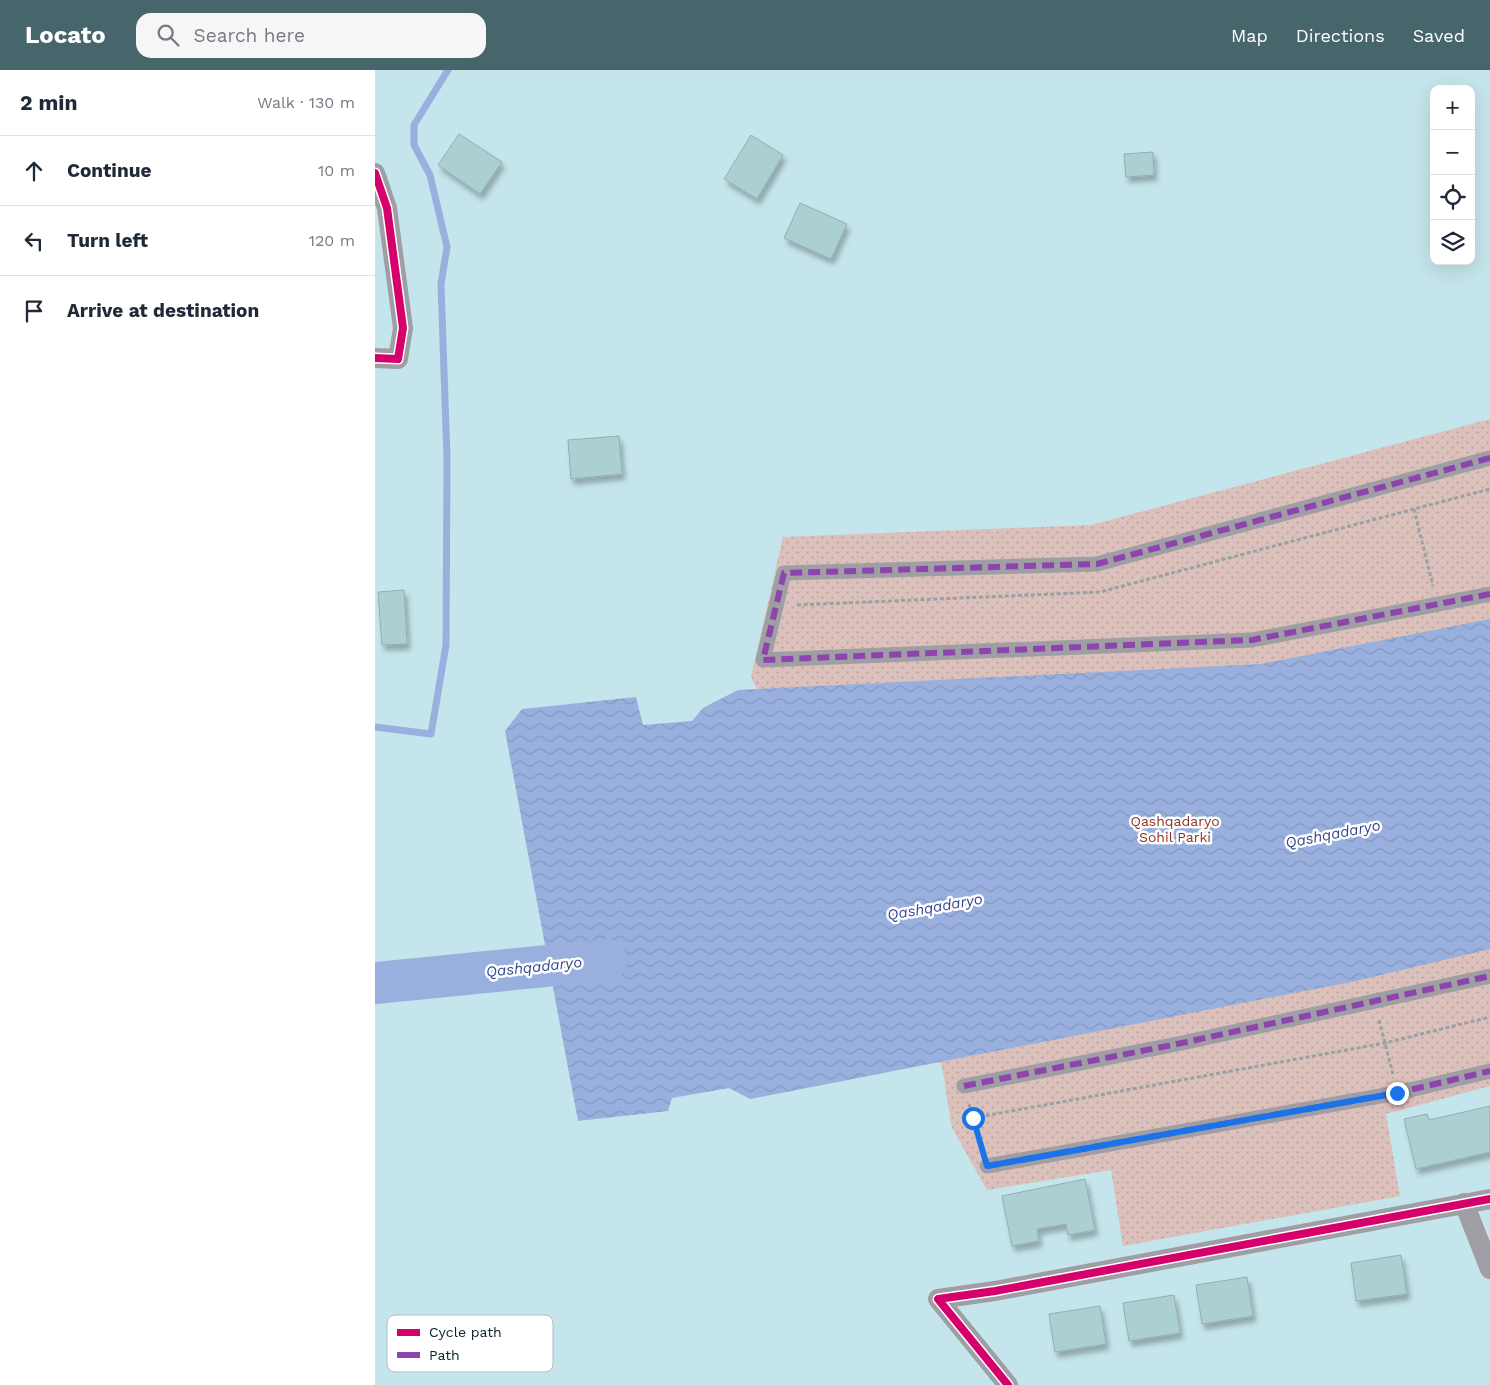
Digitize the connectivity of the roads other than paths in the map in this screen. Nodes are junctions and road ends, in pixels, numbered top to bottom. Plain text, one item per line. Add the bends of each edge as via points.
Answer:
1 (375, 173) edge
2 (375, 358) edge
3 (1490, 458) edge
4 (1490, 594) edge
5 (1490, 976) edge
6 (1490, 1070) edge
7 (964, 1086) road end
8 (987, 1166) road end
9 (1490, 1199) edge
10 (1464, 1203) junction
11 (1490, 1269) edge
12 (1008, 1385) edge

1 - 2 street via 387,208 403,328 399,359
3 - 4 street via 1097,564 784,573 763,660 1252,640
5 - 7 street via 1182,1043
6 - 8 street via 1397,1093
9 - 10 street
10 - 11 street
10 - 12 street via 938,1299

